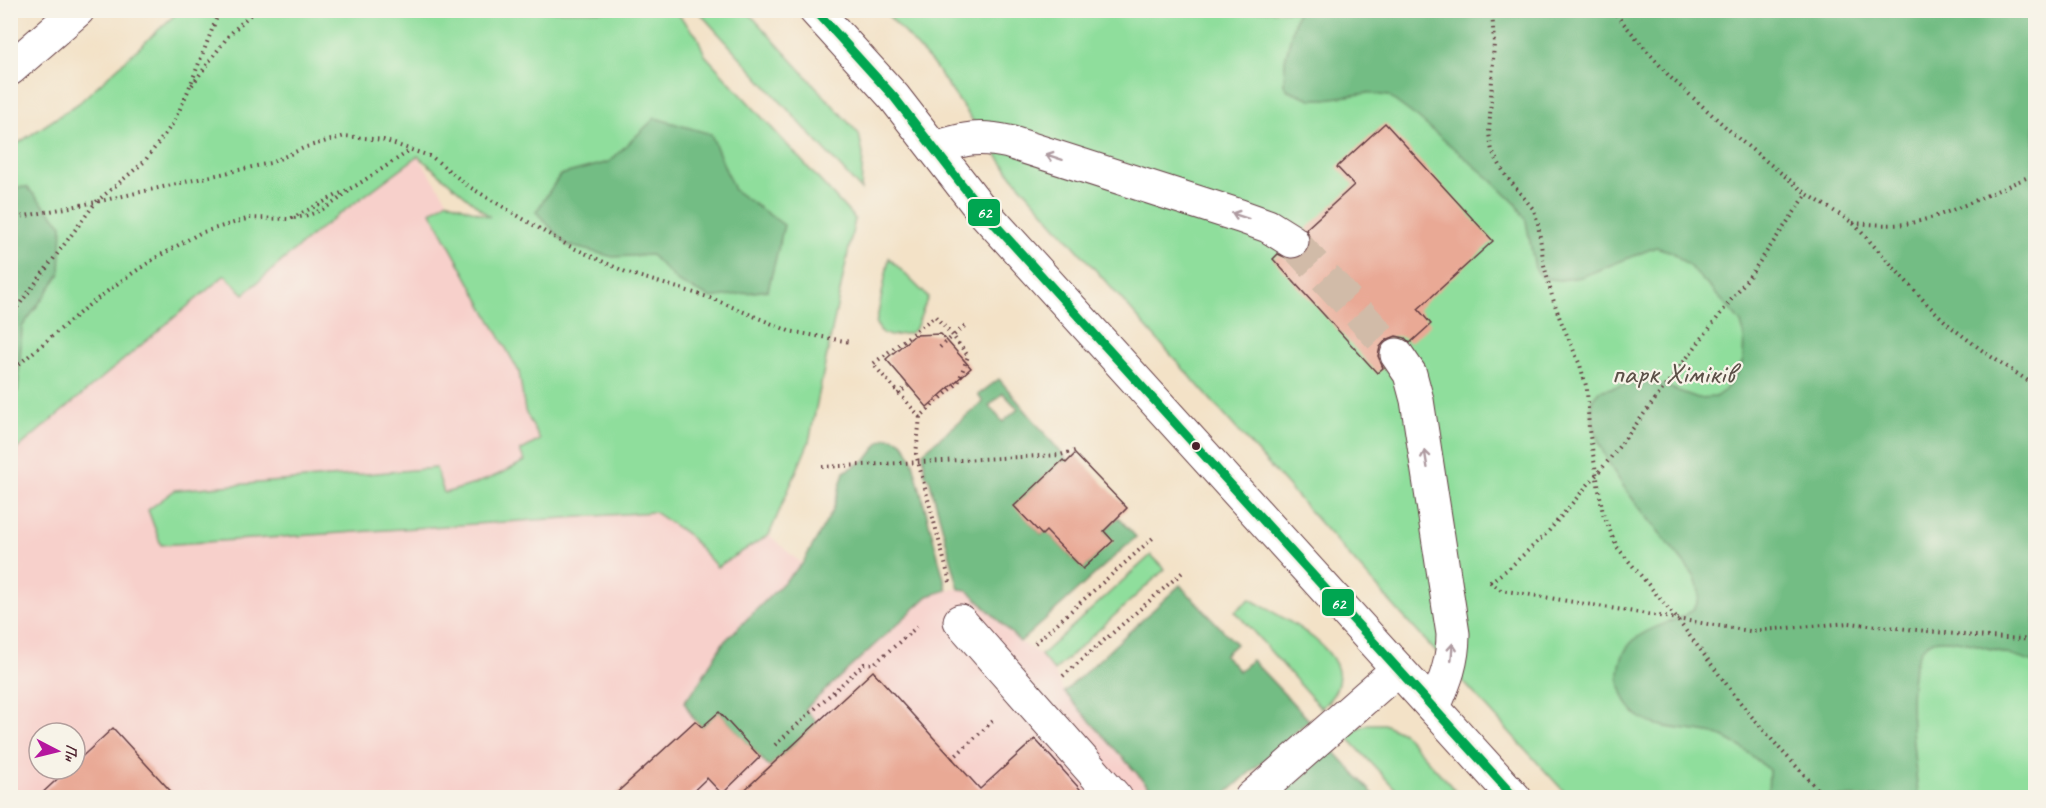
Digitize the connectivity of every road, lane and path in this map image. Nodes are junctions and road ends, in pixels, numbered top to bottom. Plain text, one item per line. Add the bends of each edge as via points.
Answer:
1 (78, 10) edge
2 (255, 10) edge
3 (815, 10) edge
4 (1492, 10) edge
5 (1612, 10) edge
6 (217, 17) dead end
7 (10, 69) edge
8 (188, 91) junction
9 (933, 148) junction
10 (412, 149) junction
11 (2036, 174) edge
12 (1807, 194) junction
13 (96, 202) junction
14 (10, 219) edge
15 (1853, 223) junction
16 (1292, 241) tunnel mouth
17 (10, 317) edge
18 (966, 325) dead end
19 (953, 336) junction
20 (850, 342) dead end
21 (939, 348) dead end
22 (1397, 355) tunnel mouth
23 (10, 372) edge
24 (908, 386) dead end
25 (2036, 386) edge
26 (898, 394) junction
27 (920, 417) junction
28 (1078, 450) dead end
29 (918, 462) junction
30 (822, 467) dead end
31 (1597, 475) junction
32 (1155, 536) dead end
33 (1185, 570) dead end
34 (1490, 582) junction
35 (1485, 585) dead end
36 (958, 614) junction
37 (1677, 619) junction
38 (2036, 640) edge
39 (1398, 669) junction
40 (1004, 670) junction
41 (1032, 702) junction
42 (1434, 707) junction
43 (997, 717) dead end
44 (775, 745) dead end
45 (952, 759) dead end
46 (1116, 798) edge
47 (1251, 798) edge
48 (1515, 798) edge
49 (1826, 798) edge

1 - 7 main road
2 - 8 path via 229,35
3 - 9 main road via 894,97
4 - 31 path via 1492,151 1506,176 1534,210 1552,296 1587,389
5 - 12 path via 1670,77
6 - 8 path
8 - 13 path via 174,122 144,162
16 -> 9 main road via 1268,226 1240,216 1010,142 970,138
9 - 39 main road via 980,208
10 - 13 path via 383,140 345,136 270,163
10 - 20 path via 432,157 468,186 567,245 628,273 711,298 789,331
10 - 23 path via 312,215 250,219 200,233 121,281
11 - 15 path via 1918,221
12 - 15 path
12 - 31 path via 1751,274
13 - 14 path
13 - 17 path
15 - 25 path via 1951,327
18 - 19 path
19 - 21 path
19 - 26 path via 935,316 873,364
19 - 27 path via 968,356 958,382
42 -> 22 main road via 1449,672 1453,634 1417,400 1410,374
24 - 26 path
26 - 27 path
27 - 29 path
28 - 29 path via 1059,455
29 - 30 path
29 - 36 path
31 - 34 path via 1547,533
31 - 37 path via 1603,514 1614,542
32 - 40 path
33 - 41 path
34 - 35 path
34 - 37 path via 1501,590
36 - 40 main road
36 - 44 path via 933,613 875,663 864,664
37 - 38 path via 1750,631 1849,623
37 - 49 path via 1746,710
39 - 42 main road
39 - 47 main road
40 - 41 main road
41 - 46 main road
42 - 48 main road
43 - 45 path

